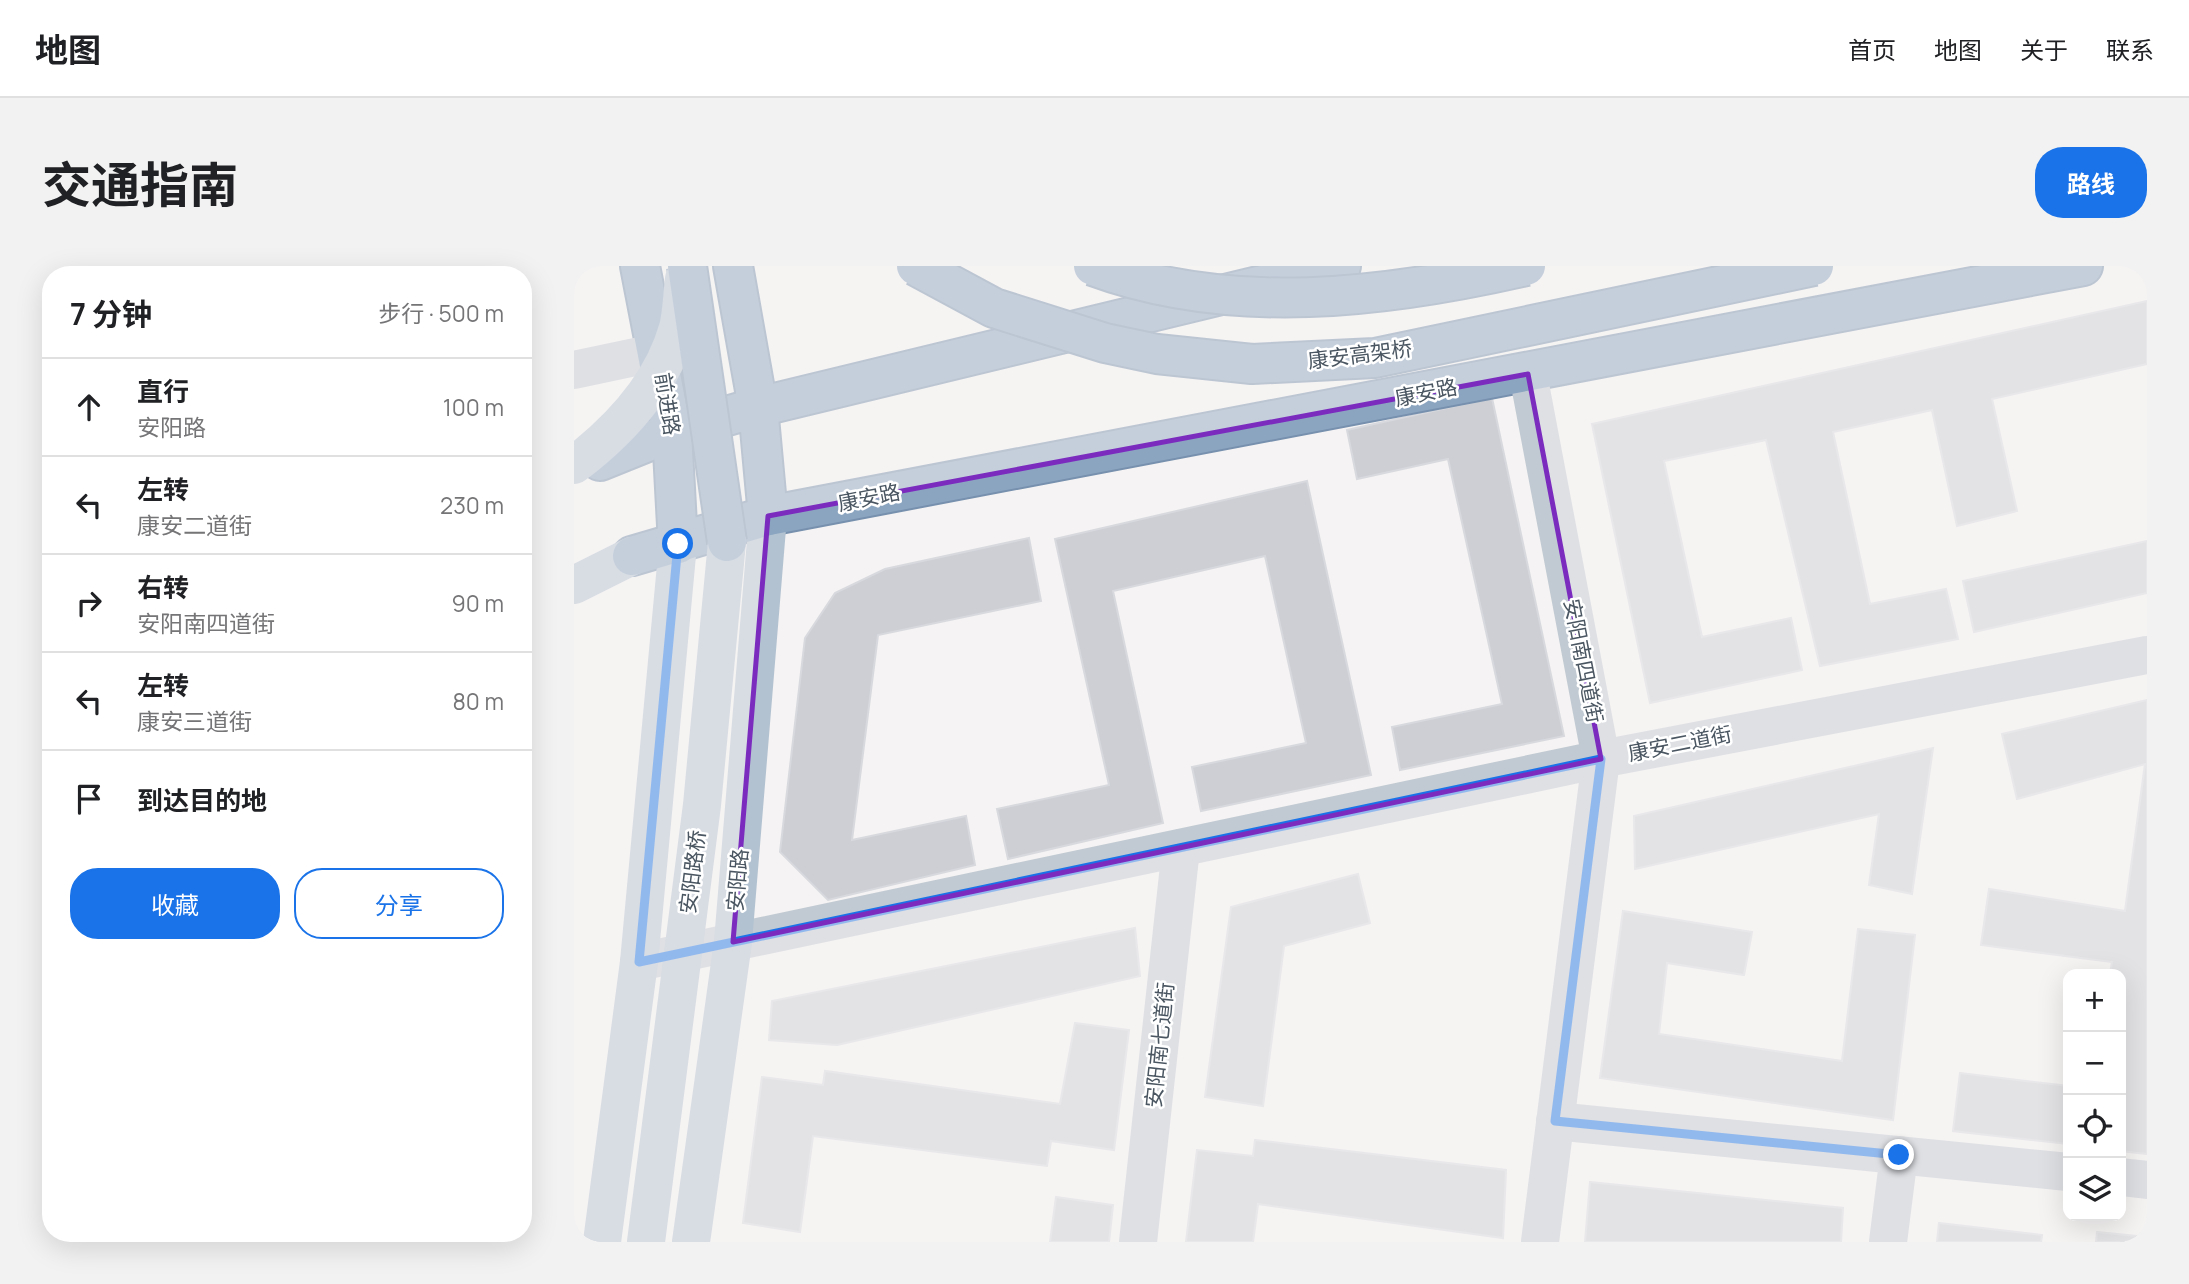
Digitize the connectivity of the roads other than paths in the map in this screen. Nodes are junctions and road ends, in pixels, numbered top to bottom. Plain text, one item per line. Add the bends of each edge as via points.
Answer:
1 (640, 266) edge
2 (686, 266) edge
3 (733, 266) edge
4 (916, 266) edge
5 (1093, 266) edge
6 (1341, 266) edge
7 (1526, 266) edge
8 (1814, 266) edge
9 (2083, 266) edge
10 (659, 352) junction
11 (574, 370) edge
12 (1528, 374) junction
13 (758, 407) junction
14 (672, 432) junction
15 (583, 465) edge
16 (768, 516) junction
17 (727, 542) joint
18 (678, 544) junction
19 (632, 556) joint
20 (574, 585) edge
21 (2147, 655) edge
22 (1601, 759) junction
23 (1181, 848) junction
24 (733, 942) junction
25 (639, 962) junction
26 (1555, 1121) junction
27 (1899, 1155) junction
28 (2063, 1171) edge
29 (2126, 1178) edge
30 (2147, 1180) edge
31 (602, 1242) edge
32 (646, 1242) edge
33 (691, 1242) edge
34 (1138, 1242) edge
35 (1540, 1242) edge
36 (1888, 1242) edge

1 - 10 highway, 前进路
2 - 15 main road, bridge via 678,327 651,386
2 - 17 highway, bridge
3 - 13 highway
4 - 8 highway, 康安高架桥, bridge via 994,308 1105,343 1157,354 1252,364 1375,358
5 - 7 highway, bridge via 1191,291 1292,297 1357,296
6 - 13 highway
9 - 12 highway, 康安路
10 - 11 street
10 - 14 highway, 前进路
12 - 16 highway, 康安路
12 - 22 street, 安阳南四道街
13 - 14 highway
13 - 16 highway
14 - 15 highway
14 - 18 highway, 前进路
16 - 18 highway, 康安路
16 - 24 main road, 安阳路
17 - 32 main road, 安阳路桥, bridge via 702,805
18 - 19 highway, 康安路
18 - 25 main road
19 - 20 main road
21 - 22 street, 康安二道街
22 - 23 street, 康安二道街
22 - 26 street, 安阳南四道街
23 - 24 street, 康安二道街
23 - 34 street, 安阳南七道街
24 - 25 street, 康安二道街
24 - 33 main road, 安阳路
25 - 31 main road
26 - 27 street
26 - 35 street, 安阳南四道街
27 - 28 street
27 - 36 street
29 - 30 street

